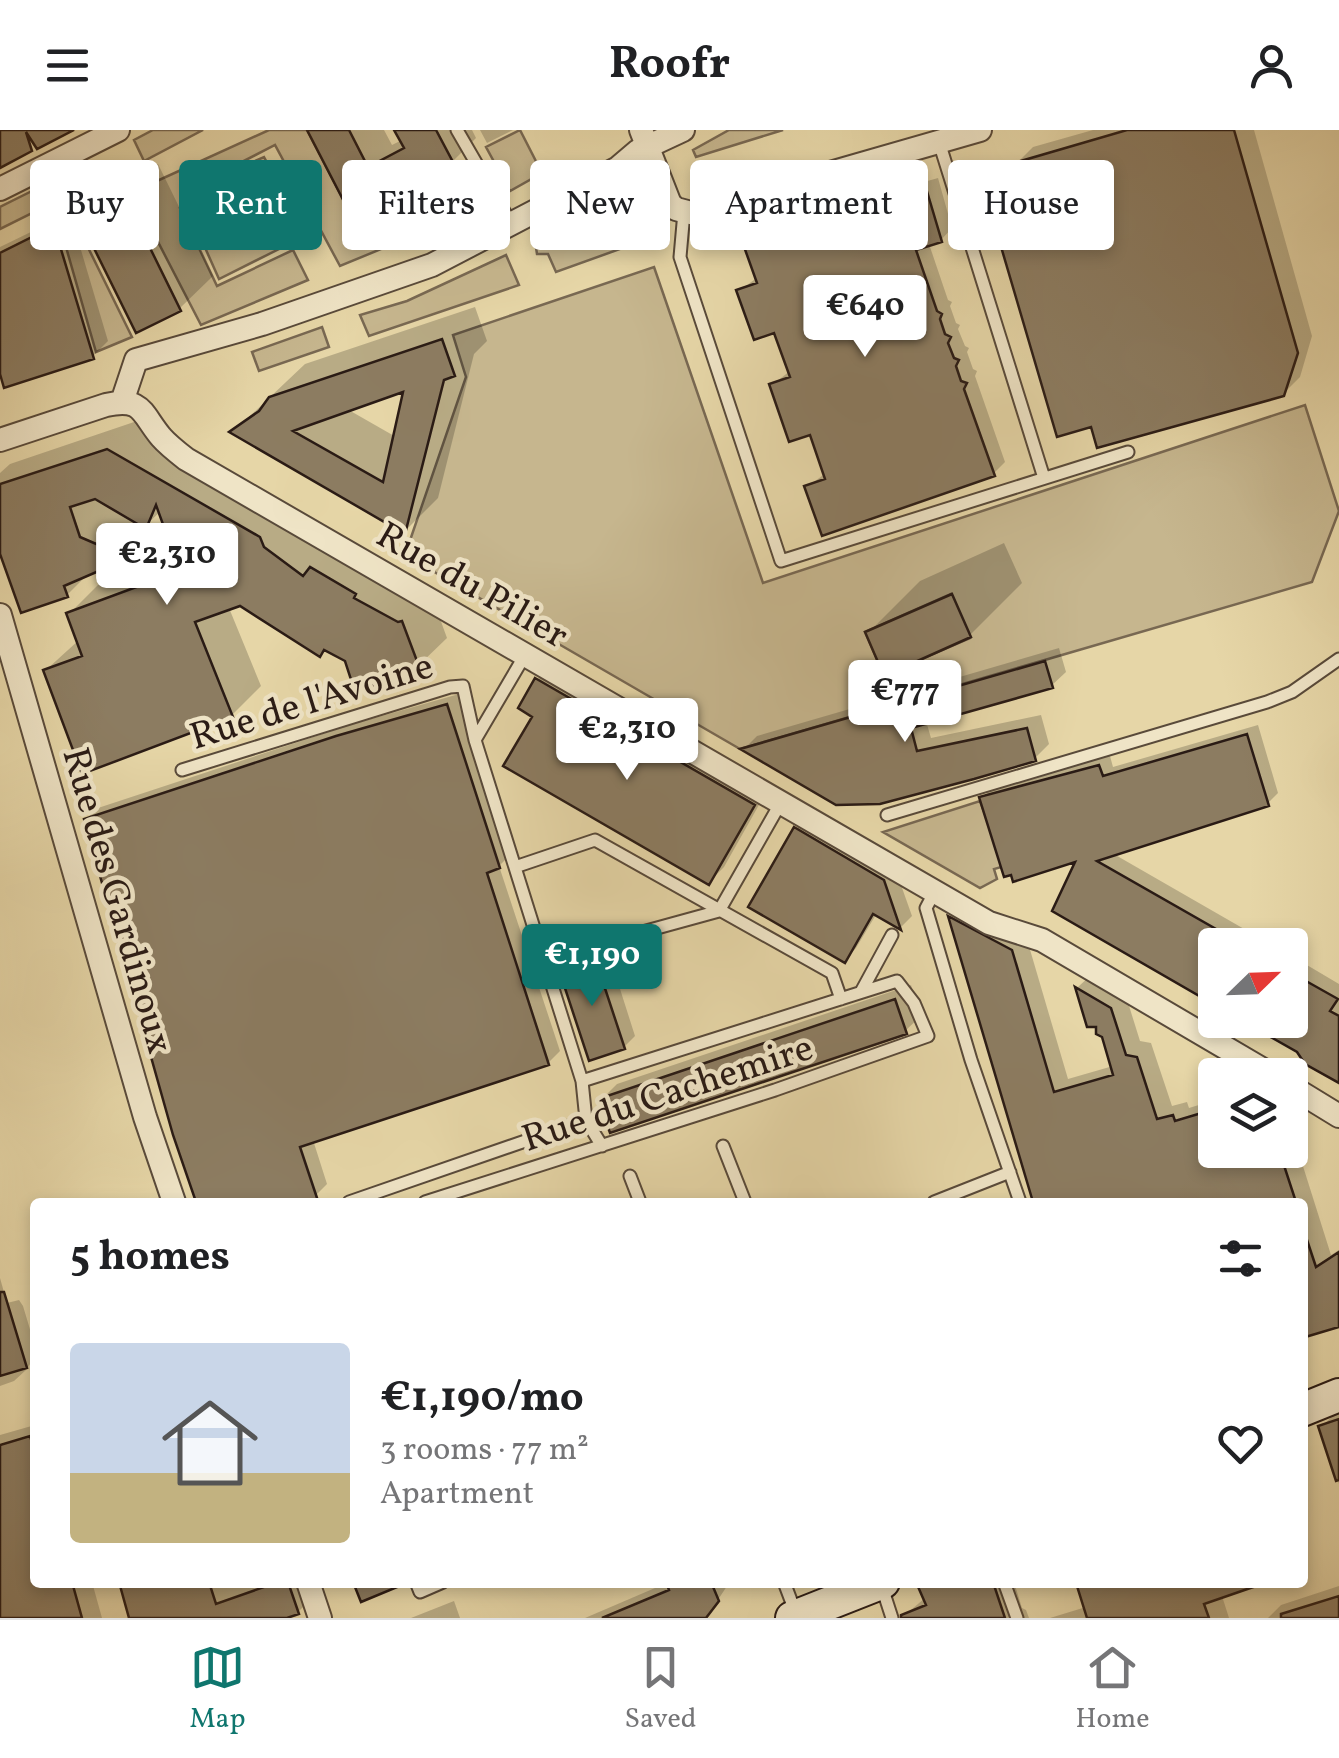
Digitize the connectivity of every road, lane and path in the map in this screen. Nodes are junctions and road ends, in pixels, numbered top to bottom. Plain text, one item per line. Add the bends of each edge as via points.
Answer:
1 (458, 130) edge
2 (683, 130) edge
3 (980, 130) edge
4 (103, 134) edge
5 (644, 138) edge
6 (939, 142) junction
7 (0, 189) edge
8 (684, 212) junction
9 (512, 225) junction
10 (122, 402) junction
11 (0, 440) edge
12 (1128, 452) dead end
13 (1044, 478) junction
14 (0, 615) edge
15 (526, 655) junction
16 (1339, 658) edge
17 (475, 740) junction
18 (182, 770) dead end
19 (780, 804) junction
20 (888, 815) dead end
21 (515, 866) junction
22 (935, 891) junction
23 (719, 911) junction
24 (892, 935) dead end
25 (544, 958) junction
26 (861, 992) junction
27 (841, 998) junction
28 (1243, 1058) edge
29 (582, 1081) junction
30 (1308, 1097) edge
31 (1339, 1116) edge
32 (586, 1120) junction
33 (602, 1146) junction
34 (723, 1146) dead end
35 (1010, 1172) junction
36 (630, 1176) dead end
37 (173, 1198) edge
38 (361, 1198) edge
39 (438, 1198) edge
40 (638, 1198) edge
41 (743, 1198) edge
42 (944, 1198) edge
43 (1019, 1198) edge
44 (1339, 1395) edge
45 (1308, 1408) edge
46 (310, 1588) edge
47 (786, 1588) edge
48 (869, 1588) edge
49 (883, 1588) edge
50 (1006, 1588) edge
51 (794, 1617) edge
52 (320, 1618) edge
53 (892, 1618) edge
54 (1016, 1618) edge

1 - 9 lane
2 - 5 street
3 - 6 street
4 - 7 street
5 - 8 street via 664,196
5 - 9 street via 618,168
6 - 8 street
6 - 13 lane
8 - 13 lane via 680,258 781,561
9 - 10 street via 390,282 136,360
10 - 11 street
10 - 15 street, Rue du Pilier via 142,409 186,458
12 - 13 lane
14 - 37 street, Rue des Gardinoux
15 - 17 lane
15 - 19 street, Rue du Pilier
16 - 20 lane via 1267,702
17 - 18 lane, Rue de l'Avoine via 462,686 450,686
17 - 21 lane
19 - 22 street, Rue du Pilier
19 - 23 lane
21 - 23 lane via 595,840
21 - 25 lane
22 - 28 street, Rue du Pilier via 989,924 1042,940
22 - 35 lane via 926,908
23 - 25 lane
23 - 27 lane via 832,973
24 - 26 lane
25 - 29 lane
26 - 27 lane
26 - 33 lane, Rue du Cachemire via 897,981 928,1036
27 - 29 lane
29 - 32 lane
30 - 31 street
32 - 33 lane
32 - 38 lane
33 - 39 lane, Rue du Cachemire
34 - 41 lane
35 - 42 lane
35 - 43 lane
36 - 40 lane
44 - 45 main road
46 - 52 street
47 - 51 lane
48 - 51 main road
49 - 53 lane
50 - 54 lane

